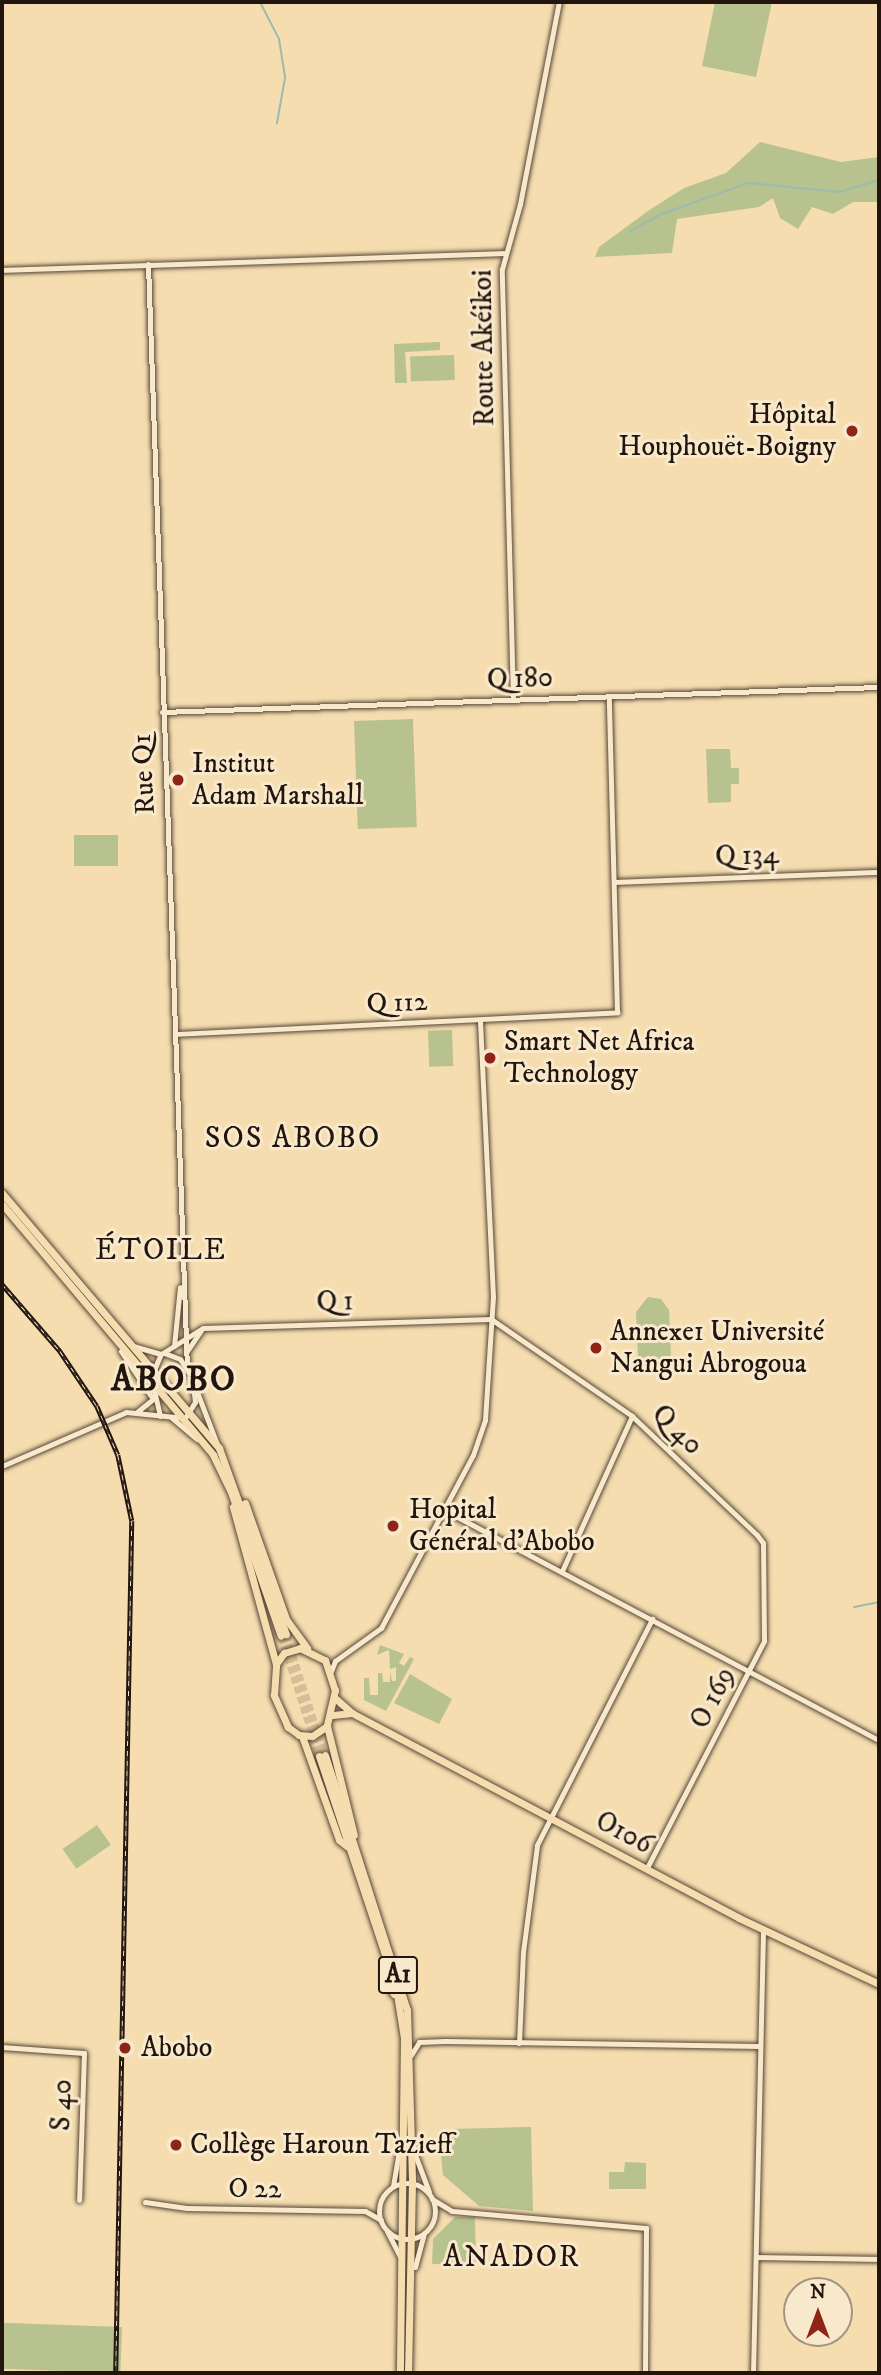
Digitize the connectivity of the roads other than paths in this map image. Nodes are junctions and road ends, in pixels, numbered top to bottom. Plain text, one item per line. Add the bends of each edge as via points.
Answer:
1 (559, 2) edge
2 (504, 253) junction
3 (148, 264) junction
4 (2, 270) edge
5 (879, 687) edge
6 (609, 697) junction
7 (513, 700) junction
8 (162, 712) junction
9 (879, 872) edge
10 (616, 882) junction
11 (480, 1020) junction
12 (175, 1034) junction
13 (2, 1193) edge
14 (2, 1204) edge
15 (181, 1280) junction
16 (184, 1320) junction
17 (491, 1320) junction
18 (201, 1329) junction
19 (184, 1338) junction
20 (120, 1342) junction
21 (131, 1345) junction
22 (174, 1346) junction
23 (121, 1351) joint
24 (163, 1353) junction
25 (186, 1353) junction
26 (187, 1368) junction
27 (151, 1373) junction
28 (194, 1385) junction
29 (153, 1398) junction
30 (136, 1412) junction
31 (160, 1416) junction
32 (188, 1416) junction
33 (632, 1416) junction
34 (172, 1418) junction
35 (207, 1446) junction
36 (219, 1448) junction
37 (2, 1466) edge
38 (234, 1491) junction
39 (444, 1510) junction
40 (757, 1535) joint
41 (562, 1571) junction
42 (652, 1619) junction
43 (283, 1635) tunnel mouth
44 (307, 1648) junction
45 (343, 1656) junction
46 (322, 1657) junction
47 (276, 1664) junction
48 (331, 1671) junction
49 (750, 1673) junction
50 (336, 1699) junction
51 (352, 1713) junction
52 (333, 1715) junction
53 (327, 1726) junction
54 (302, 1736) junction
55 (879, 1740) edge
56 (548, 1816) junction
57 (353, 1839) junction
58 (348, 1847) junction
59 (647, 1868) junction
60 (763, 1931) junction
61 (387, 1983) dead end
62 (879, 1984) edge
63 (398, 2001) junction
64 (519, 2043) junction
65 (759, 2046) junction
66 (2, 2047) edge
67 (411, 2055) junction
68 (404, 2129) junction
69 (412, 2143) junction
70 (409, 2183) junction
71 (393, 2186) junction
72 (431, 2197) junction
73 (79, 2200) dead end
74 (381, 2201) junction
75 (145, 2202) dead end
76 (365, 2211) junction
77 (452, 2211) junction
78 (381, 2220) junction
79 (433, 2220) junction
80 (386, 2228) junction
81 (424, 2232) junction
82 (408, 2238) junction
83 (757, 2257) junction
84 (879, 2259) edge
85 (403, 2265) junction
86 (415, 2267) joint
87 (411, 2284) junction
88 (400, 2373) edge
89 (408, 2373) edge
90 (645, 2373) edge
91 (753, 2373) edge

1 - 2 street, Route Akéikoi via 520,204
2 - 3 street
2 - 7 street, Route Akéikoi via 502,335
3 - 4 street
3 - 8 street, Rue Q1
5 - 6 street, Q 180
6 - 7 street, Q 180
6 - 10 street
7 - 8 street, Q 180
8 - 12 street, Rue Q1
9 - 10 street, Q 134
10 - 11 street, Q 112 via 620,1010 606,1016
11 - 12 street, Q 112
11 - 17 street
12 - 15 street, Rue Q1
13 - 21 main road
14 - 20 main road
15 - 16 street, Rue Q1
15 - 22 street, Rue Q1
16 - 18 street
16 - 19 street, Rue Q1
17 - 18 street, Q 1
17 - 33 street, Q 40
17 - 39 street via 485,1420 473,1455
18 - 19 street
18 - 25 street
19 - 22 street
19 - 25 street, Rue Q1
20 - 23 main road
20 - 27 main road
21 - 24 street
21 - 27 main road
22 - 24 street
23 - 29 street
24 - 26 street via 175,1355
24 - 27 street
25 - 26 street, Rue Q1
26 - 28 street, Rue Q1
27 - 29 street
27 - 32 main road
28 - 32 street
28 - 36 street, Rue Q1
29 - 30 street
29 - 31 street
30 - 31 street
30 - 37 street via 126,1412
31 - 34 street
32 - 34 street
32 - 35 main road
32 - 36 main road
33 - 40 street, Q 40
33 - 41 street
34 - 35 street
35 - 38 main road
36 - 38 main road
38 - 43 main road
38 - 44 main road via 254,1521 286,1619
38 - 47 main road
39 - 41 street
39 - 45 street via 381,1628
40 - 49 street, O 169 via 762,1543 765,1637
41 - 42 street
42 - 49 street
42 - 56 street
44 - 46 main road
44 - 47 main road via 289,1651
45 - 46 street
45 - 48 street
46 - 48 main road
47 - 54 main road via 276,1706 288,1727
48 - 50 main road
49 - 55 street
49 - 59 street, O 169
50 - 51 main road, O106
50 - 52 main road
51 - 52 main road
51 - 56 main road, O106
52 - 53 main road
53 - 54 main road via 317,1734
53 - 57 main road via 354,1825
54 - 58 main road via 339,1840
56 - 59 main road, O106
56 - 64 street via 532,1869
57 - 58 main road, A1 via 322,1756
57 - 67 main road, A1 via 401,1987
58 - 63 main road, A1
59 - 60 main road, O106
60 - 62 main road, O106
60 - 65 street
61 - 63 main road
63 - 68 main road, A1 via 404,2038
64 - 65 street
64 - 67 street via 419,2042
65 - 83 street
66 - 73 street, S 40 via 84,2053
67 - 69 main road, A1
68 - 70 main road, A1
68 - 71 street
69 - 70 main road, A1
69 - 72 street
70 - 71 street
70 - 72 street
70 - 82 main road
71 - 74 street
72 - 77 street
72 - 79 street
74 - 76 street
74 - 78 street
75 - 76 street, O 22 via 187,2208
76 - 78 street
77 - 79 street
77 - 90 street via 646,2228
78 - 80 street
79 - 81 street
80 - 82 street
80 - 85 street
81 - 82 street
81 - 86 street
82 - 85 main road
82 - 87 main road
83 - 84 street
83 - 91 street
85 - 88 main road
86 - 87 main road
87 - 89 main road

